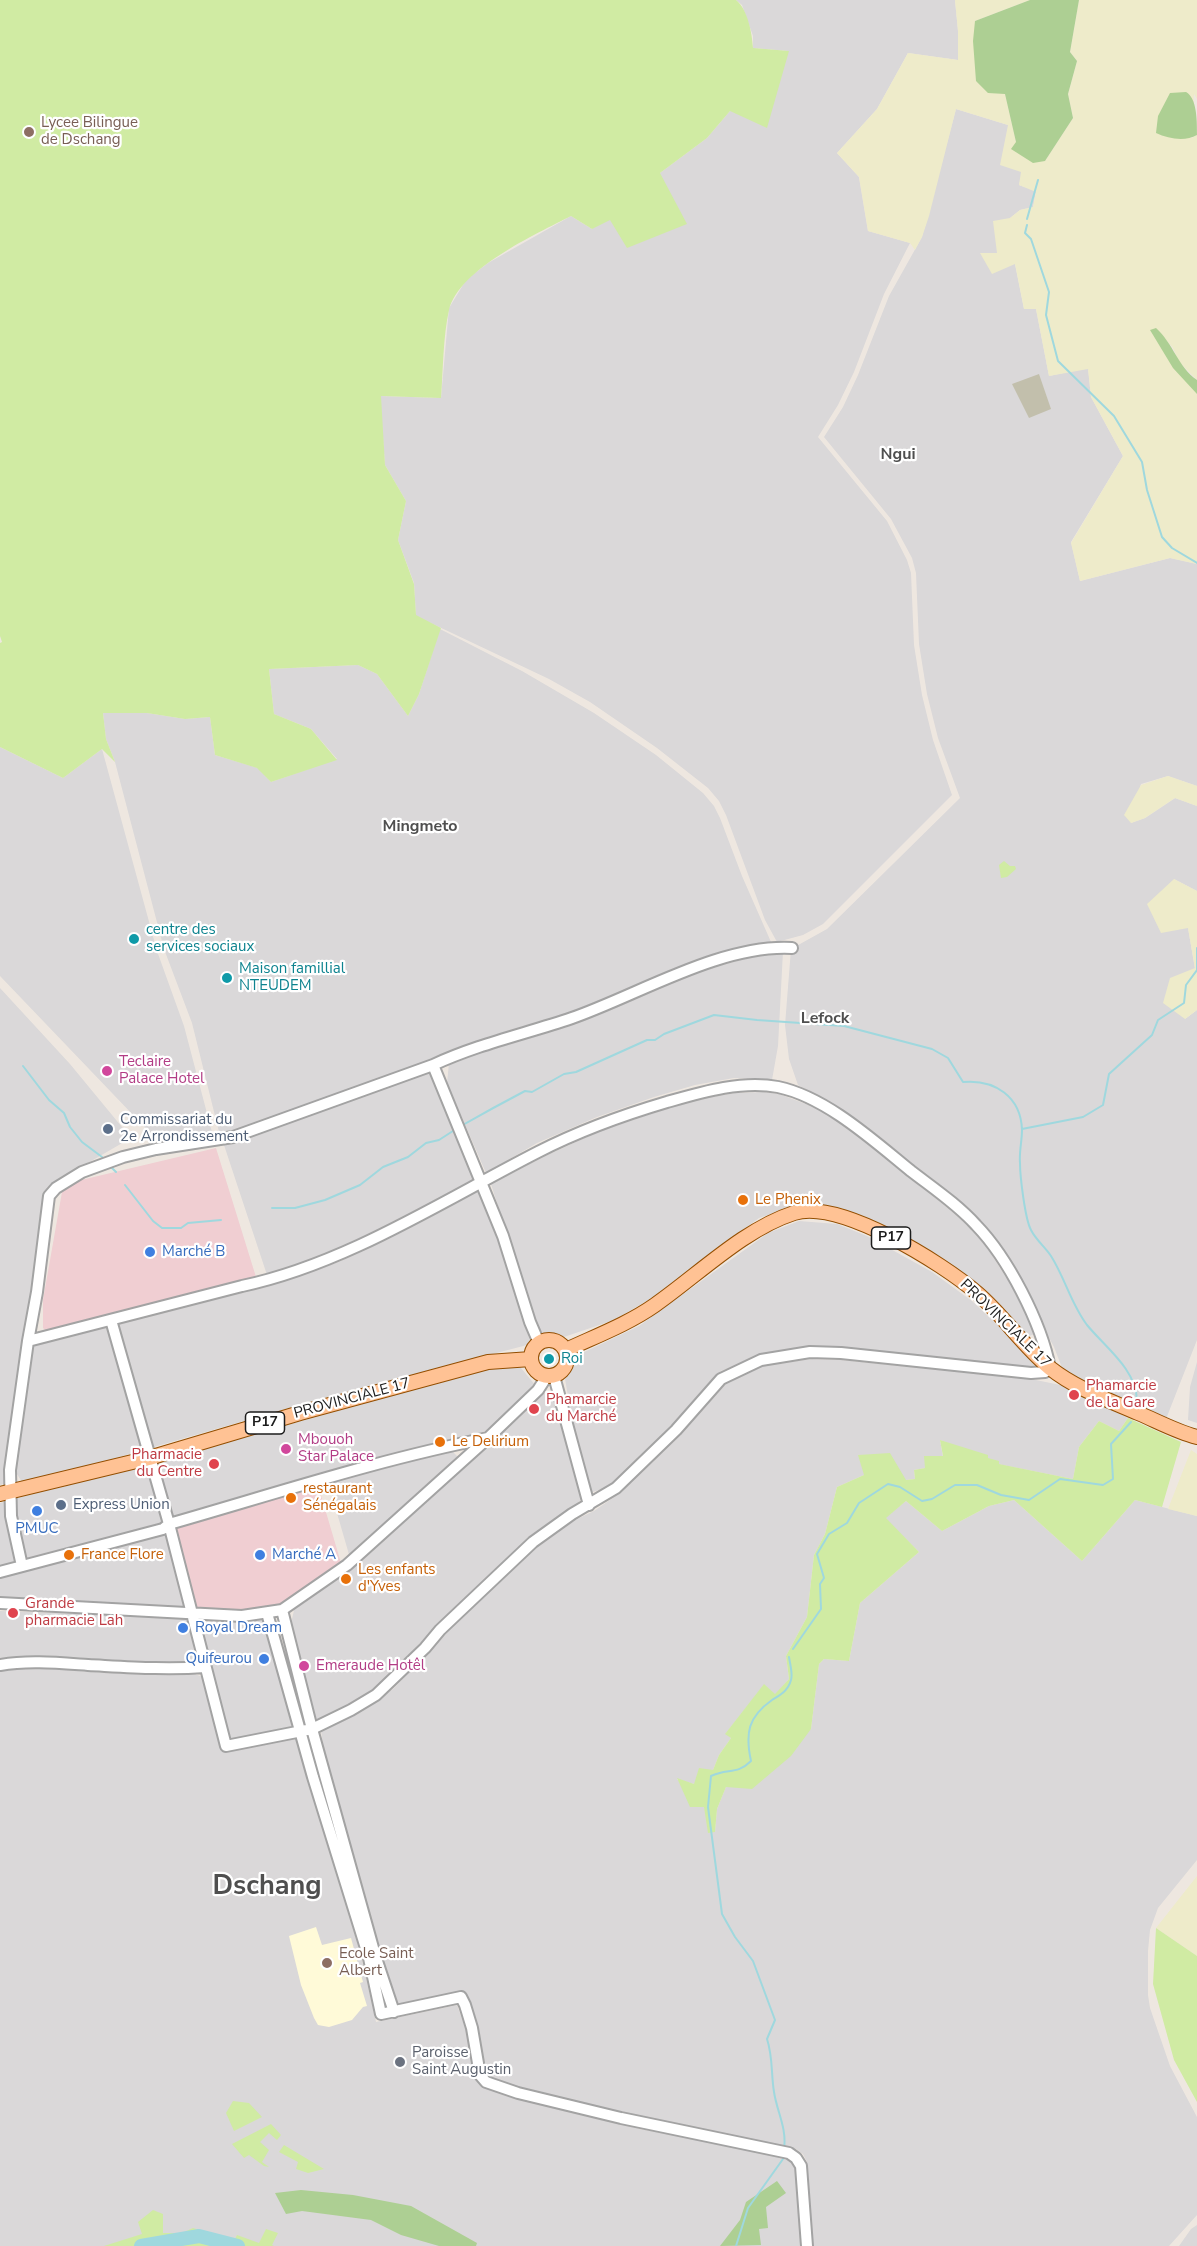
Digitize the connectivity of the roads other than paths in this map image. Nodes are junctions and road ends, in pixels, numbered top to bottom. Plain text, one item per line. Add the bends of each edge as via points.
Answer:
1 (792, 948) dead end
2 (433, 1065) junction
3 (483, 1182) junction
4 (111, 1320) junction
5 (28, 1341) junction
6 (539, 1343) junction
7 (566, 1350) junction
8 (531, 1359) junction
9 (1050, 1368) junction
10 (550, 1376) junction
11 (1197, 1437) edge
12 (488, 1438) junction
13 (149, 1458) junction
14 (5, 1493) edge
15 (589, 1505) junction
16 (169, 1524) junction
17 (22, 1566) junction
18 (0, 1572) edge
19 (0, 1603) edge
20 (282, 1610) junction
21 (192, 1613) junction
22 (267, 1613) junction
23 (0, 1665) edge
24 (205, 1668) junction
25 (312, 1729) junction
26 (300, 1732) junction
27 (394, 2012) junction
28 (807, 2246) edge

1 - 2 street via 766,948 710,963 574,1017 470,1049
2 - 3 street
2 - 5 street via 233,1137 123,1157 82,1172 56,1188 49,1196
3 - 4 street via 338,1255 262,1282
3 - 6 street
3 - 9 street via 540,1151 657,1105 735,1086 780,1088 825,1107 865,1133 974,1223 1014,1280 1039,1330
4 - 5 street
4 - 13 street
5 - 14 street
6 - 7 main road via 554,1341
6 - 8 main road
7 - 9 main road, PROVINCIALE 17 / P17 via 638,1316 763,1225 798,1212 816,1212 839,1215 871,1228 937,1265 978,1294
7 - 10 main road via 566,1366
8 - 10 main road via 539,1373
8 - 13 main road, PROVINCIALE 17 / P17 via 488,1362
9 - 11 main road, PROVINCIALE 17 / P17 via 1068,1381
9 - 15 street via 1031,1373 810,1352 761,1360 722,1379 616,1488
10 - 12 street
10 - 15 street via 573,1439
12 - 16 street via 331,1477
12 - 20 street via 346,1564
13 - 14 main road, PROVINCIALE 17 / P17
13 - 16 street
14 - 17 street
15 - 25 street via 533,1542 376,1695
16 - 17 street via 163,1529
16 - 21 street
17 - 18 street
19 - 21 street
20 - 22 street
20 - 25 street
21 - 22 street
21 - 24 street
22 - 26 street
23 - 24 street
24 - 26 street via 226,1746
25 - 26 street
25 - 27 street
26 - 27 street via 369,1958 381,2014
27 - 28 street via 461,1997 472,2028 480,2074 486,2082 621,2118 789,2153 801,2166

